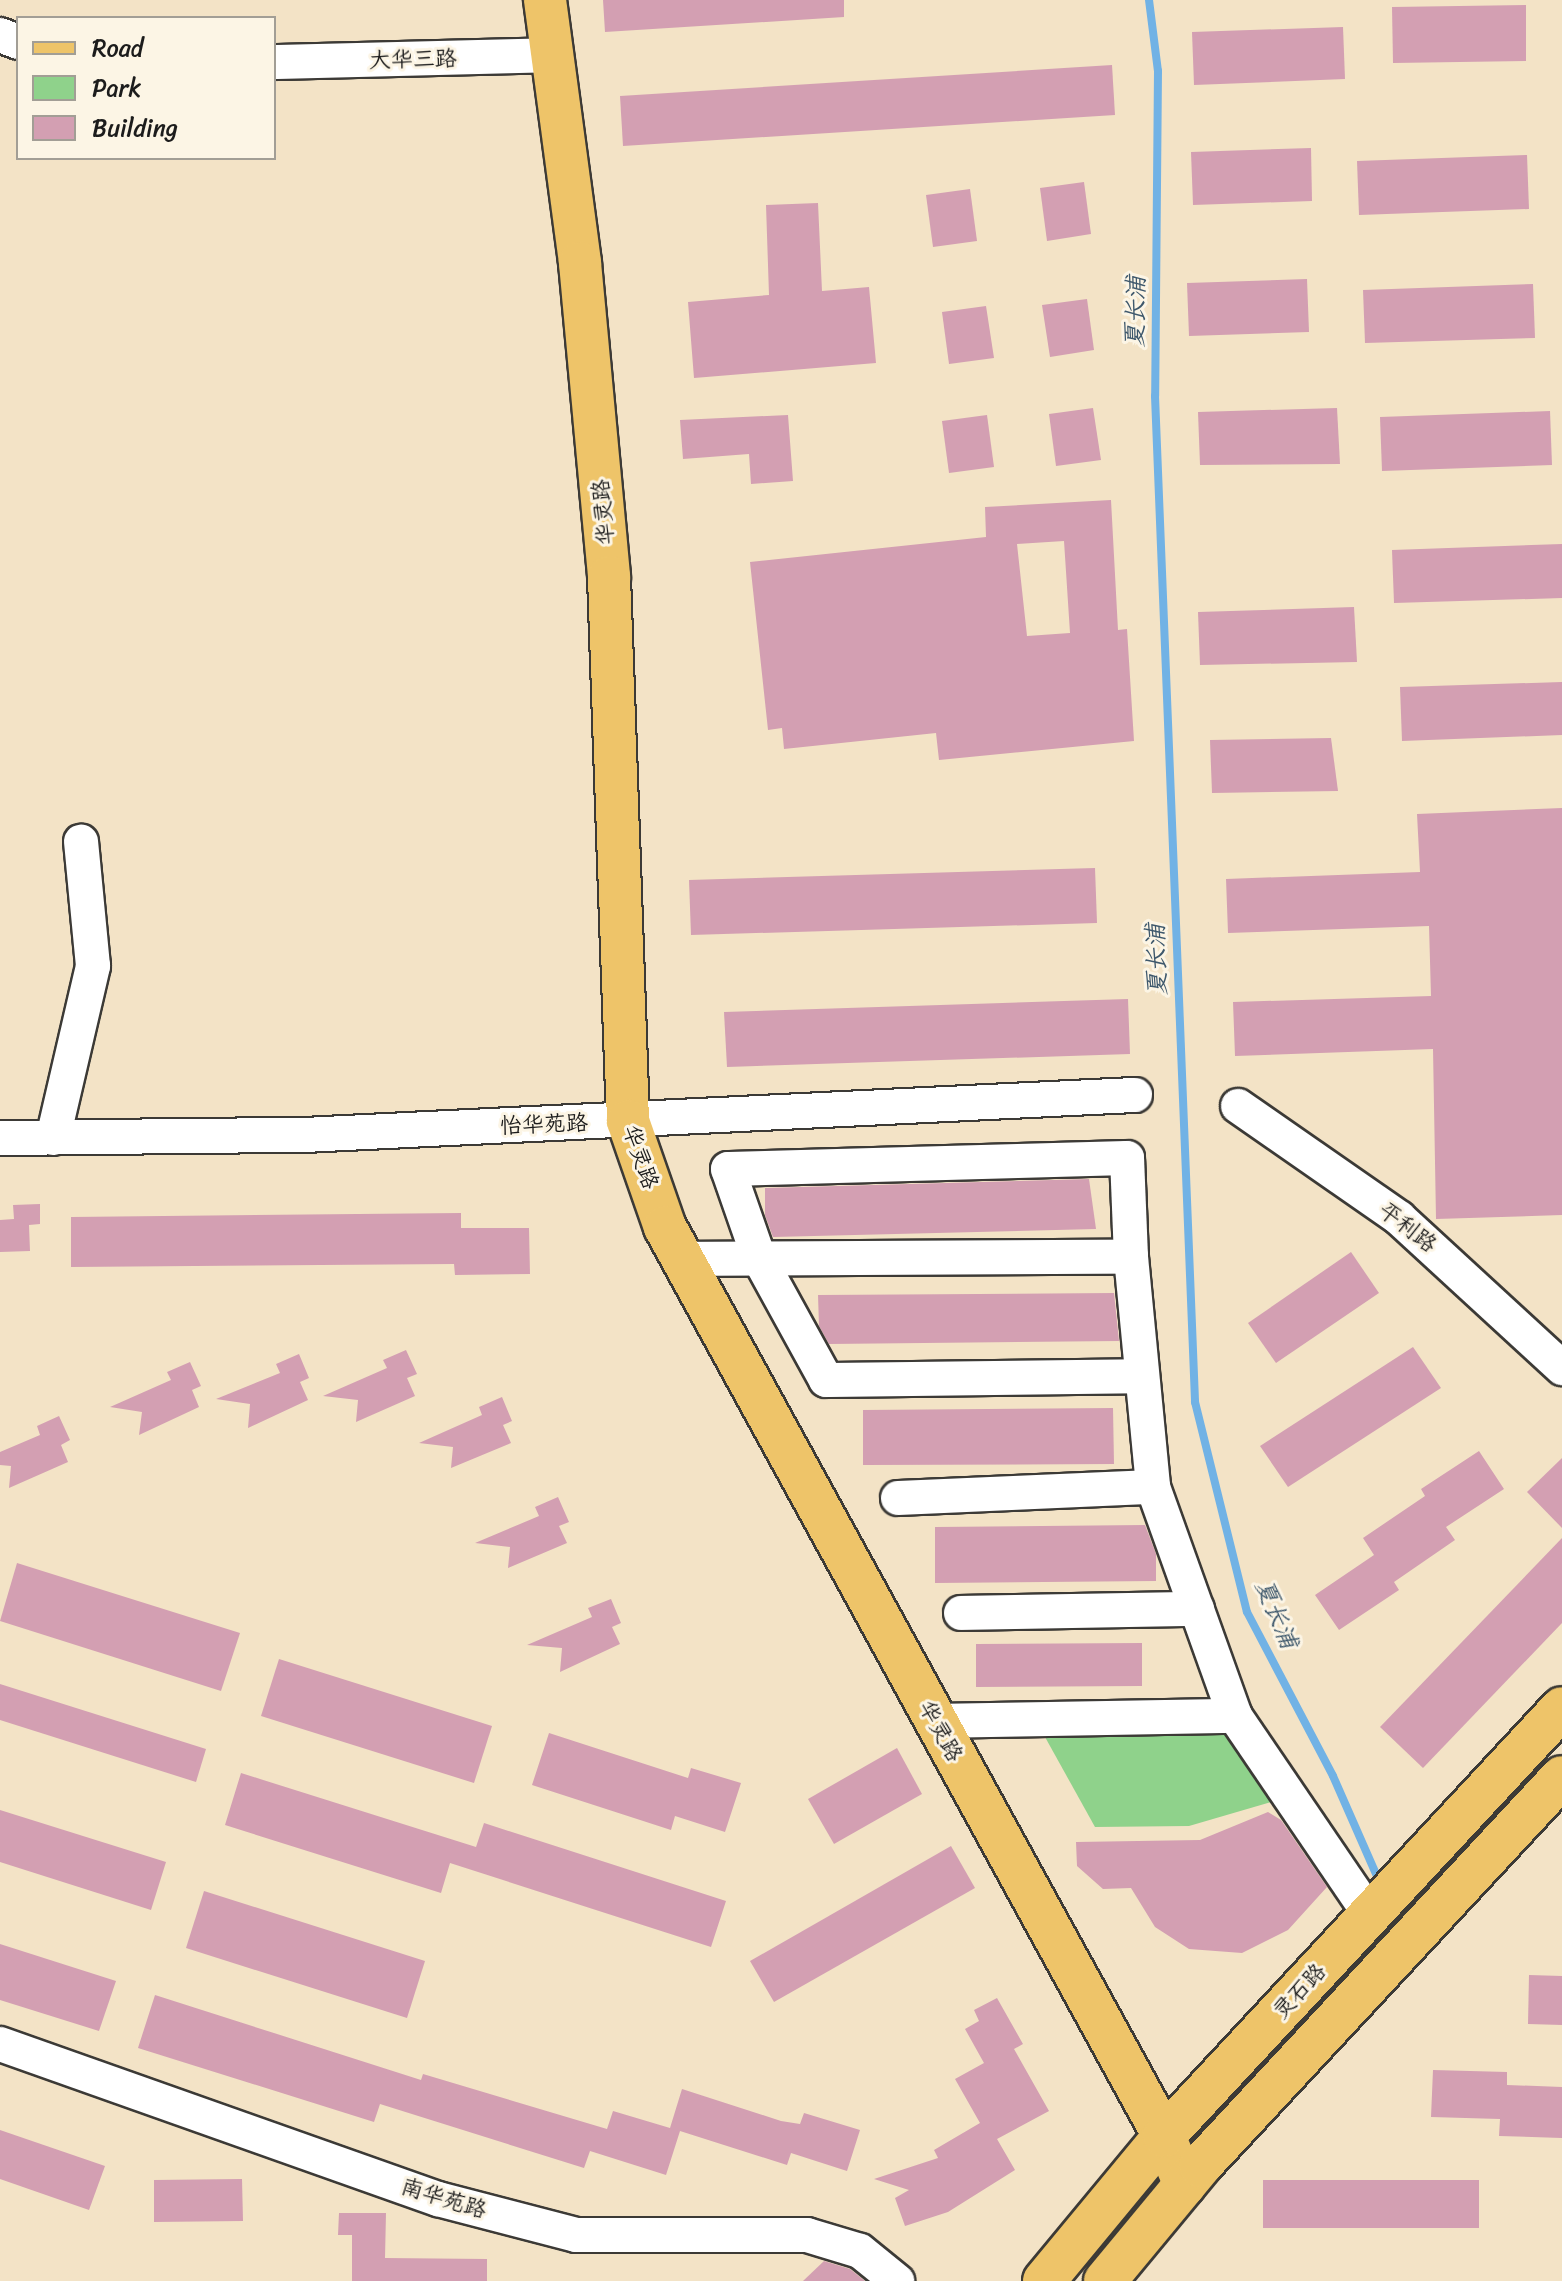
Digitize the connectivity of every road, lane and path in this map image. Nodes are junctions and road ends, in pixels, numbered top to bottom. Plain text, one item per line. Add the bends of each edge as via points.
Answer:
1 (545, 0) edge
2 (552, 55) junction
3 (276, 62) edge
4 (81, 842) dead end
5 (1135, 1095) dead end
6 (1238, 1106) dead end
7 (628, 1121) junction
8 (0, 1138) edge
9 (53, 1138) junction
10 (1131, 1257) junction
11 (759, 1258) junction
12 (683, 1259) junction
13 (1562, 1368) edge
14 (1142, 1376) junction
15 (1153, 1487) junction
16 (898, 1498) dead end
17 (1197, 1609) junction
18 (961, 1613) dead end
19 (1562, 1708) edge
20 (1235, 1716) junction
21 (935, 1721) junction
22 (1562, 1777) edge
23 (1370, 1915) junction
24 (0, 2044) edge
25 (1164, 2136) junction
26 (1185, 2185) junction
27 (897, 2281) edge
28 (1044, 2281) edge
29 (1105, 2281) edge

1 - 2 main road, 华灵路
2 - 3 street, 大华三路
2 - 7 main road, 华灵路 via 580,263 609,577
4 - 9 street via 93,966
5 - 7 street, 怡华苑路
6 - 13 street, 平利路 via 1399,1218
7 - 9 street, 怡华苑路 via 304,1135
7 - 12 main road, 华灵路 via 665,1227
8 - 9 street, 怡华苑路
10 - 11 street
10 - 11 street via 1127,1158 728,1169
10 - 14 street
11 - 12 street
11 - 14 street via 826,1380
12 - 21 main road, 华灵路
14 - 15 street
15 - 16 street
15 - 17 street
17 - 18 street
17 - 20 street
19 - 23 main road, 灵石路
20 - 21 street
20 - 23 street
21 - 25 main road, 华灵路
22 - 26 main road
23 - 25 main road, 灵石路
24 - 27 street, 南华苑路 via 438,2199 576,2235 807,2235 860,2251
25 - 26 main road, 华灵路
25 - 28 main road, 灵石路
26 - 29 main road

